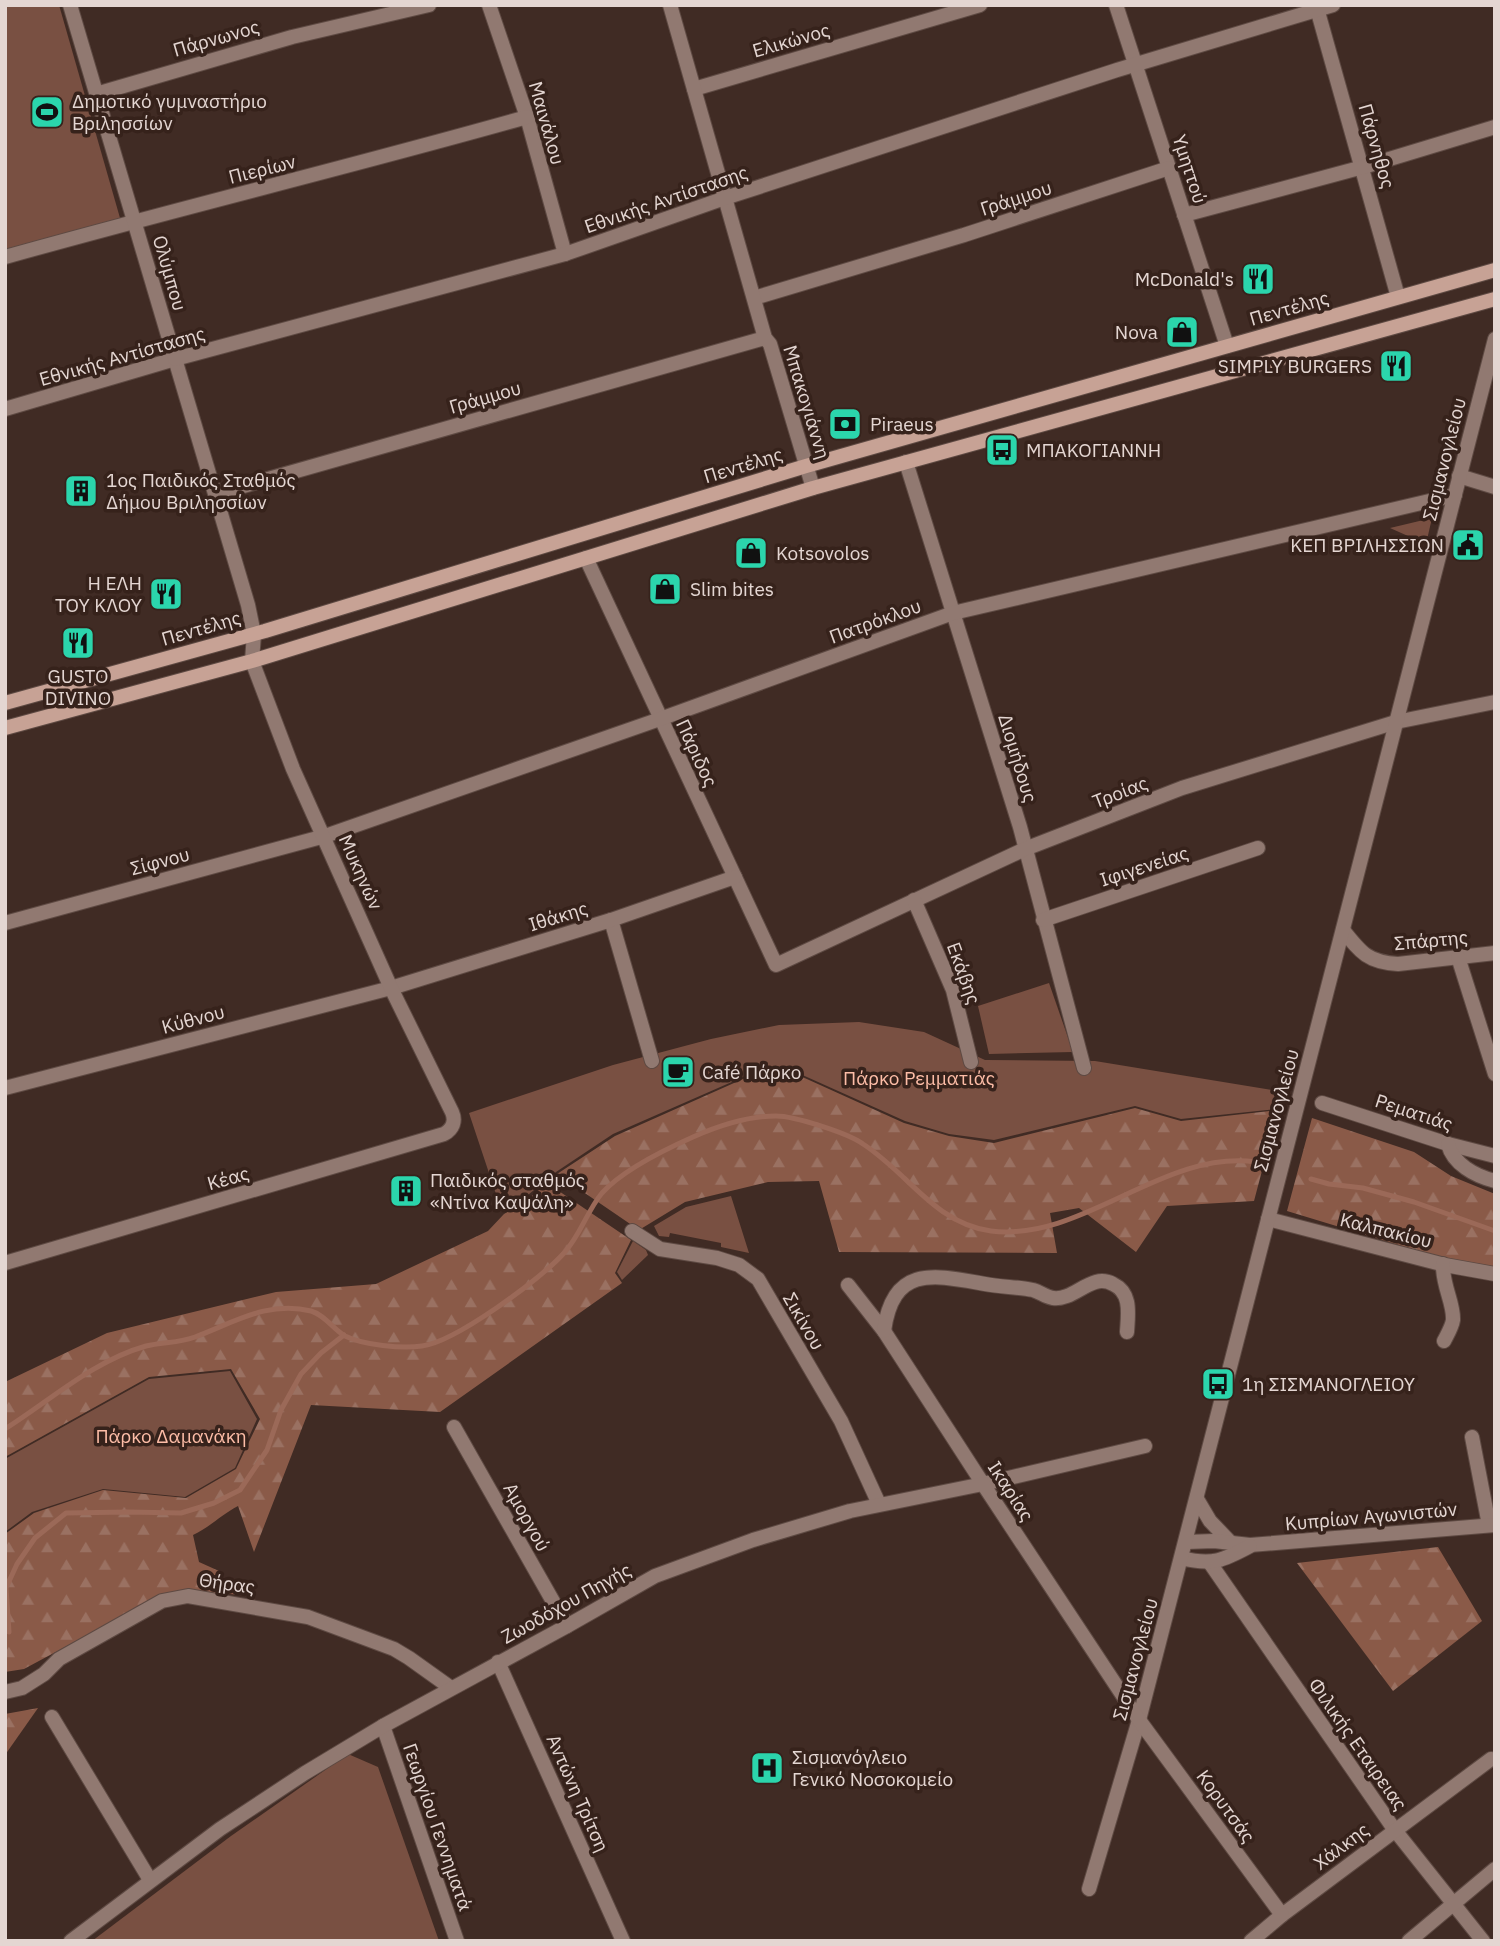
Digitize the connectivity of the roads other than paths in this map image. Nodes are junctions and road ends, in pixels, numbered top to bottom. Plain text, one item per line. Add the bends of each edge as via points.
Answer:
1 (70, 5) edge
2 (429, 5) edge
3 (489, 5) edge
4 (670, 5) edge
5 (980, 5) edge
6 (1116, 5) edge
7 (1333, 5) edge
8 (1317, 8) edge
9 (1135, 64) junction
10 (694, 89) junction
11 (96, 94) junction
12 (527, 117) junction
13 (1495, 127) edge
14 (1363, 167) junction
15 (1169, 168) junction
16 (725, 198) junction
17 (1184, 215) junction
18 (134, 221) junction
19 (565, 254) junction
20 (5, 257) edge
21 (1495, 270) edge
22 (1398, 297) junction
23 (754, 298) junction
24 (1495, 299) edge
25 (765, 338) junction
26 (1495, 339) edge
27 (1227, 346) junction
28 (175, 359) junction
29 (5, 409) edge
30 (906, 462) junction
31 (802, 467) junction
32 (1460, 476) junction
33 (1495, 486) edge
34 (813, 488) junction
35 (215, 494) junction
36 (1455, 495) junction
37 (586, 558) junction
38 (953, 613) junction
39 (254, 634) junction
40 (252, 661) junction
41 (1495, 702) edge
42 (5, 703) edge
43 (660, 719) junction
44 (1396, 722) junction
45 (5, 728) edge
46 (325, 836) junction
47 (1258, 848) dead end
48 (1025, 849) junction
49 (735, 877) junction
50 (914, 900) junction
51 (611, 920) junction
52 (1043, 920) junction
53 (5, 923) edge
54 (1343, 930) junction
55 (1495, 953) edge
56 (1458, 957) junction
57 (776, 965) joint
58 (391, 988) junction
59 (652, 1060) dead end
60 (971, 1062) dead end
61 (1084, 1068) dead end
62 (1495, 1074) edge
63 (5, 1088) edge
64 (1322, 1103) dead end
65 (454, 1120) joint
66 (1448, 1144) junction
67 (1495, 1156) edge
68 (1495, 1181) edge
69 (1268, 1219) junction
70 (632, 1231) dead end
71 (5, 1263) edge
72 (1443, 1264) junction
73 (1495, 1274) edge
74 (848, 1285) dead end
75 (884, 1331) junction
76 (1127, 1332) dead end
77 (1444, 1341) dead end
78 (454, 1427) dead end
79 (1472, 1437) dead end
80 (1144, 1446) dead end
81 (983, 1484) junction
82 (1197, 1499) junction
83 (879, 1504) junction
84 (1492, 1525) edge
85 (1186, 1542) junction
86 (1232, 1544) junction
87 (1250, 1545) junction
88 (1182, 1558) junction
89 (1210, 1563) junction
90 (567, 1626) junction
91 (498, 1661) junction
92 (451, 1688) junction
93 (5, 1692) edge
94 (52, 1717) dead end
95 (1139, 1720) junction
96 (383, 1726) junction
97 (1491, 1759) dead end
98 (1394, 1829) junction
99 (1495, 1869) edge
100 (150, 1880) junction
101 (1089, 1889) dead end
102 (1453, 1904) junction
103 (1282, 1915) junction
104 (71, 1941) edge
105 (457, 1941) edge
106 (622, 1941) edge
107 (1251, 1941) edge
108 (1409, 1941) edge
109 (1483, 1941) edge

1 - 11 street, Ολύμπου
2 - 11 street, Πάρνωνος via 292,37
3 - 12 street, Μαινάλου
4 - 10 street, Μπακογιάννη
5 - 10 street, Ελικώνος
6 - 9 street, Υμηττού
7 - 8 street, Εθνικής Αντίστασης
8 - 9 street, Εθνικής Αντίστασης
8 - 14 street, Πάρνηθος
9 - 15 street, Υμηττού
9 - 16 street, Εθνικής Αντίστασης
10 - 16 street, Μπακογιάννη
11 - 18 street, Ολύμπου
12 - 18 street, Πιερίων
12 - 19 street, Μαινάλου
13 - 14 street
14 - 17 street
14 - 22 street, Πάρνηθος
15 - 17 street, Υμηττού
15 - 23 street, Γράμμου
16 - 19 street, Εθνικής Αντίστασης
16 - 23 street, Μπακογιάννη
17 - 27 street, Υμηττού
18 - 20 street, Πιερίων
18 - 28 street, Ολύμπου
19 - 28 street, Εθνικής Αντίστασης
21 - 22 main road, Πεντέλης
22 - 27 main road, Πεντέλης
23 - 25 street, Μπακογιάννη
24 - 30 main road
25 - 31 street, Μπακογιάννη
25 - 35 street, Γράμμου
26 - 32 street, Σισμανογλείου
27 - 31 main road, Πεντέλης
28 - 29 street, Εθνικής Αντίστασης
28 - 35 street, Ολύμπου
30 - 34 main road
30 - 38 street, Διομήδους
31 - 34 street, Μπακογιάννη
31 - 39 main road, Πεντέλης
32 - 33 street
32 - 36 street, Σισμανογλείου
34 - 37 main road
35 - 39 street, Ολύμπου
36 - 38 street, Πατρόκλου
36 - 44 street, Σισμανογλείου
37 - 40 main road
37 - 43 street, Πάριδος
38 - 43 street, Πατρόκλου
38 - 48 street, Διομήδους
39 - 40 street, Μυκηνών
39 - 42 main road, Πεντέλης
40 - 45 main road
40 - 46 street, Μυκηνών via 293,769
41 - 44 street, Τροίας
43 - 46 street, Πατρόκλου
43 - 49 street, Πάριδος
44 - 48 street, Τροίας via 1182,788
44 - 54 street, Σισμανογλείου
46 - 53 street, Σίφνου
46 - 58 street, Μυκηνών
47 - 52 street, Ιφιγενείας
48 - 50 street, Τροίας
48 - 52 street, Διομήδους
49 - 51 street, Ιθάκης
49 - 57 street, Πάριδος
50 - 57 street, Τροίας
50 - 60 street, Εκάβης via 953,990
51 - 58 street, Ιθάκης
51 - 59 street
52 - 61 street, Διομήδους
54 - 56 street, Σπάρτης via 1364,955 1383,963
54 - 69 street, Σισμανογλείου
55 - 56 street, Σπάρτης
56 - 62 street
58 - 63 street, Κύθνου
58 - 65 street, Μυκηνών
64 - 66 street, Ρεματιάς
65 - 71 street, Κέας via 444,1134
66 - 67 street, Ρεματιάς
66 - 68 street via 1464,1167
69 - 72 street, Καλπακίου
69 - 82 street, Σισμανογλείου
70 - 83 street, Σικίνου via 660,1249 717,1258 739,1265 758,1279 841,1421
72 - 73 street, Καλπακίου
72 - 77 street via 1453,1321
74 - 75 street, Ικαρίας
75 - 76 street via 886,1314 901,1290 934,1276 1033,1290 1058,1298 1101,1281 1112,1283 1127,1298
75 - 81 street, Ικαρίας
78 - 90 street, Αμοργού
79 - 84 street
80 - 81 street, Ζωοδόχου Πηγής
81 - 83 street, Ζωοδόχου Πηγής
81 - 95 street, Ικαρίας
82 - 85 street, Σισμανογλείου
82 - 86 street
83 - 90 street, Ζωοδόχου Πηγής via 752,1540 655,1576
84 - 87 street, Κυπρίων Αγωνιστών
85 - 86 street, Κυπρίων Αγωνιστών
85 - 88 street, Σισμανογλείου
86 - 87 street, Κυπρίων Αγωνιστών
87 - 89 street, Κυπρίων Αγωνιστών
88 - 89 street
88 - 95 street, Σισμανογλείου
89 - 98 street, Φιλικής Εταιρειας
90 - 91 street, Ζωοδόχου Πηγής
91 - 92 street, Ζωοδόχου Πηγής
91 - 106 street, Αντώνη Τρίτση
92 - 93 street, Θήρας via 394,1649 308,1616 188,1596 162,1601 59,1659 22,1688
92 - 96 street, Ζωοδόχου Πηγής
94 - 100 street
95 - 101 street, Σισμανογλείου
95 - 103 street, Κορυτσάς
96 - 100 street, Ζωοδόχου Πηγής via 220,1829
96 - 105 street, Γεωργίου Γεννηματά
97 - 98 street, Χάλκης
98 - 102 street, Φιλικής Εταιρειας
98 - 103 street, Χάλκης
99 - 102 street
100 - 104 street, Ζωοδόχου Πηγής
102 - 108 street
102 - 109 street, Φιλικής Εταιρειας
103 - 107 street

